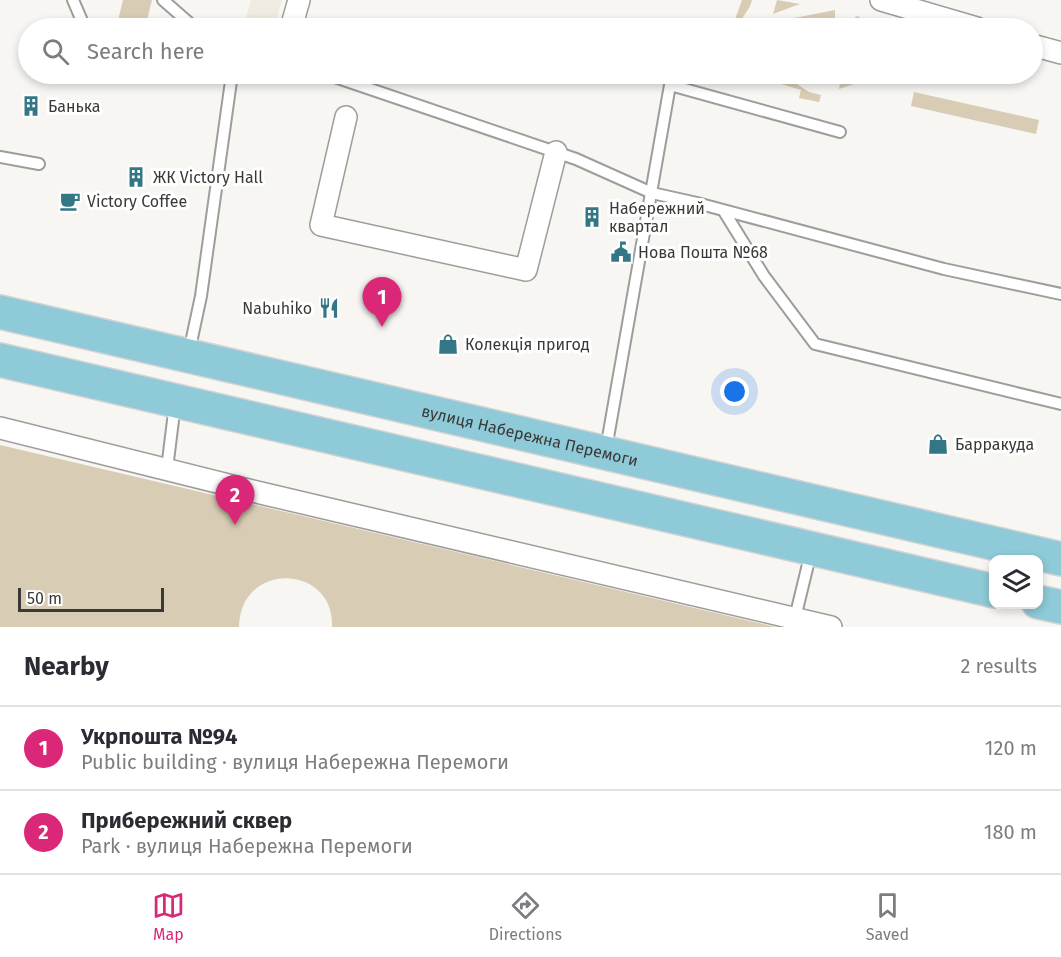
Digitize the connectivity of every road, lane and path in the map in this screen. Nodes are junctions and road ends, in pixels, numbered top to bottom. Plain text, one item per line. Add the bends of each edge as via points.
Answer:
1 (73, 0) edge
2 (163, 0) edge
3 (300, 0) edge
4 (881, 0) edge
5 (81, 18) edge
6 (184, 18) edge
7 (294, 18) edge
8 (943, 18) edge
9 (1043, 48) edge
10 (1061, 53) edge
11 (231, 84) edge
12 (355, 84) edge
13 (346, 117) dead end
14 (840, 132) dead end
15 (556, 152) junction
16 (0, 157) edge
17 (39, 164) dead end
18 (651, 194) junction
19 (725, 213) junction
20 (1061, 294) edge
21 (0, 312) edge
22 (188, 356) junction
23 (0, 360) edge
24 (176, 400) junction
25 (1061, 404) edge
26 (0, 428) edge
27 (605, 452) junction
28 (166, 469) junction
29 (823, 503) junction
30 (812, 549) junction
31 (1061, 559) edge
32 (989, 590) edge
33 (1043, 603) edge
34 (1061, 607) edge
35 (794, 623) edge
36 (831, 627) edge

1 - 5 lane
2 - 6 lane
3 - 7 street
4 - 8 street
9 - 10 street
11 - 22 lane via 201,296
12 - 15 lane
13 - 15 street via 321,225 526,270
14 - 18 lane via 670,85
15 - 18 lane
16 - 17 lane
18 - 19 lane
18 - 27 lane
19 - 20 lane via 944,269
19 - 25 lane via 764,276 815,344
21 - 22 main road, вулиця Набережна Перемоги
22 - 27 main road, вулиця Набережна Перемоги
23 - 24 main road
24 - 28 lane
24 - 30 main road
26 - 28 street
27 - 29 main road, вулиця Набережна Перемоги
28 - 35 street
29 - 30 main road
29 - 31 main road, вулиця Набережна Перемоги
30 - 32 main road
30 - 35 lane
33 - 34 main road
35 - 36 street

